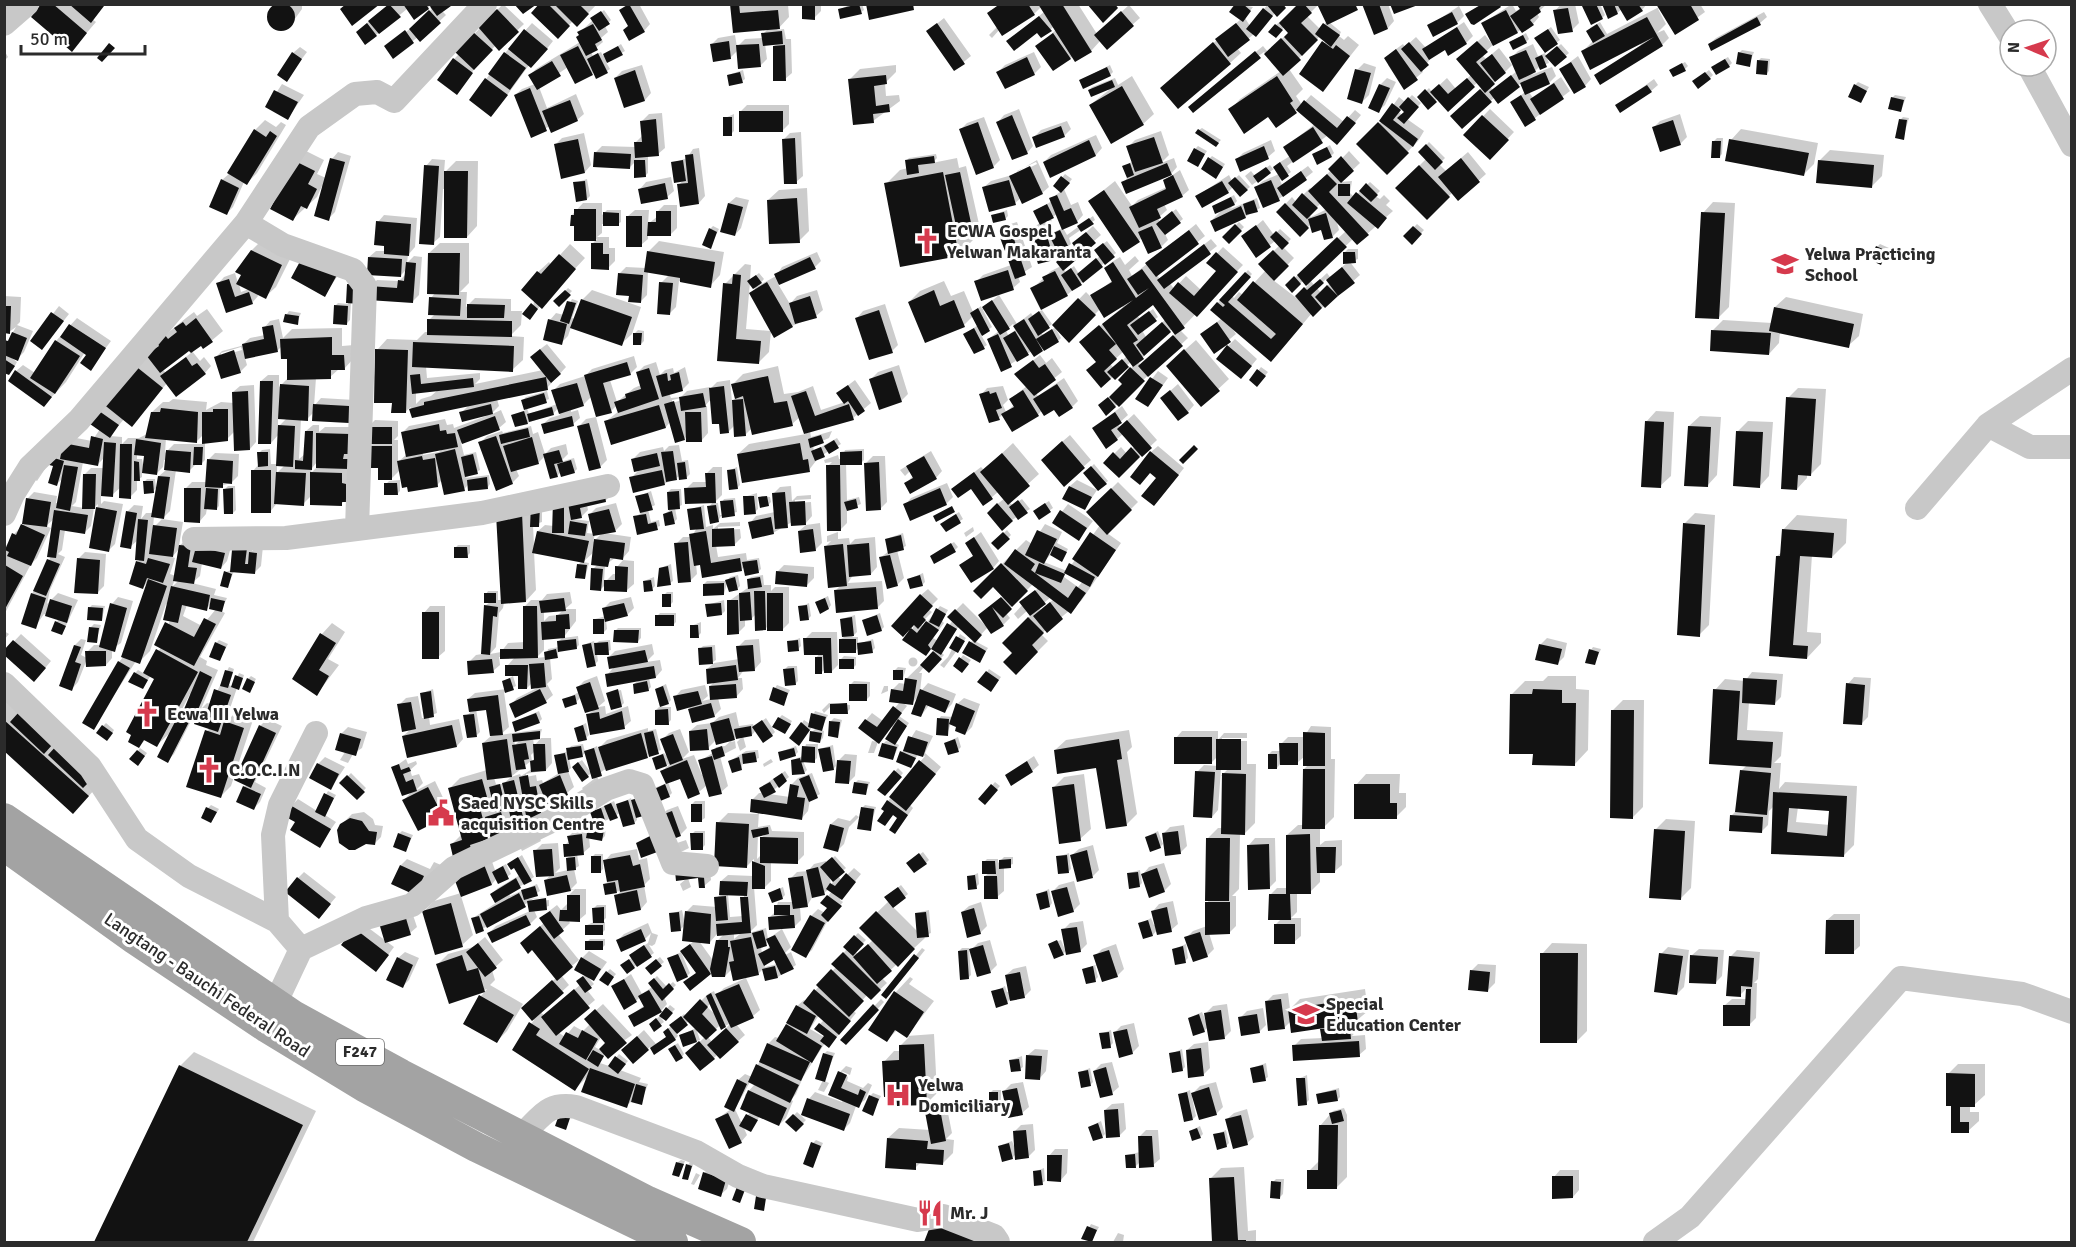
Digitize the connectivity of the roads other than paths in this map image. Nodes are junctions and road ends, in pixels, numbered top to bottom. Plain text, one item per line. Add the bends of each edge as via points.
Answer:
1 (27, 4) edge
2 (485, 4) edge
3 (1989, 4) edge
4 (1998, 18) edge
5 (4, 24) edge
6 (2036, 78) edge
7 (2072, 145) edge
8 (246, 223) junction
9 (2072, 369) edge
10 (1988, 425) junction
11 (2072, 447) edge
12 (608, 486) dead end
13 (1917, 508) dead end
14 (4, 514) edge
15 (357, 529) junction
16 (194, 539) dead end
17 (4, 684) edge
18 (316, 733) dead end
19 (4, 818) edge
20 (4, 846) edge
21 (708, 866) dead end
22 (278, 921) junction
23 (301, 949) junction
24 (276, 1002) junction
25 (2072, 1012) edge
26 (521, 1136) junction
27 (684, 1235) edge
28 (741, 1242) edge
29 (999, 1242) edge
30 (1655, 1242) edge

1 - 5 street
2 - 8 street via 394,100 377,92 355,94 309,127
3 - 4 street
6 - 7 street
8 - 14 street via 79,420 30,467
8 - 15 street via 283,245 353,270 365,286
9 - 10 street
10 - 11 street via 2030,447
10 - 13 street
12 - 15 street via 482,513
15 - 16 street via 286,538
17 - 22 street via 90,767 137,839 189,876
18 - 22 street via 280,805 273,835
19 - 24 main road, F247
20 - 27 main road, Langtang - Bauchi Federal Road / F247 via 134,939 364,1088 476,1147
21 - 23 street via 673,863 642,785 628,781 454,868 412,905 366,918
22 - 23 street
23 - 24 street
24 - 26 main road, F247 via 400,1074
25 - 30 street via 2022,994 1901,978 1690,1217
26 - 27 main road, F247
26 - 29 street via 548,1108 561,1104 576,1107 696,1152 763,1186 918,1220 943,1216 994,1236
27 - 28 main road, F247

